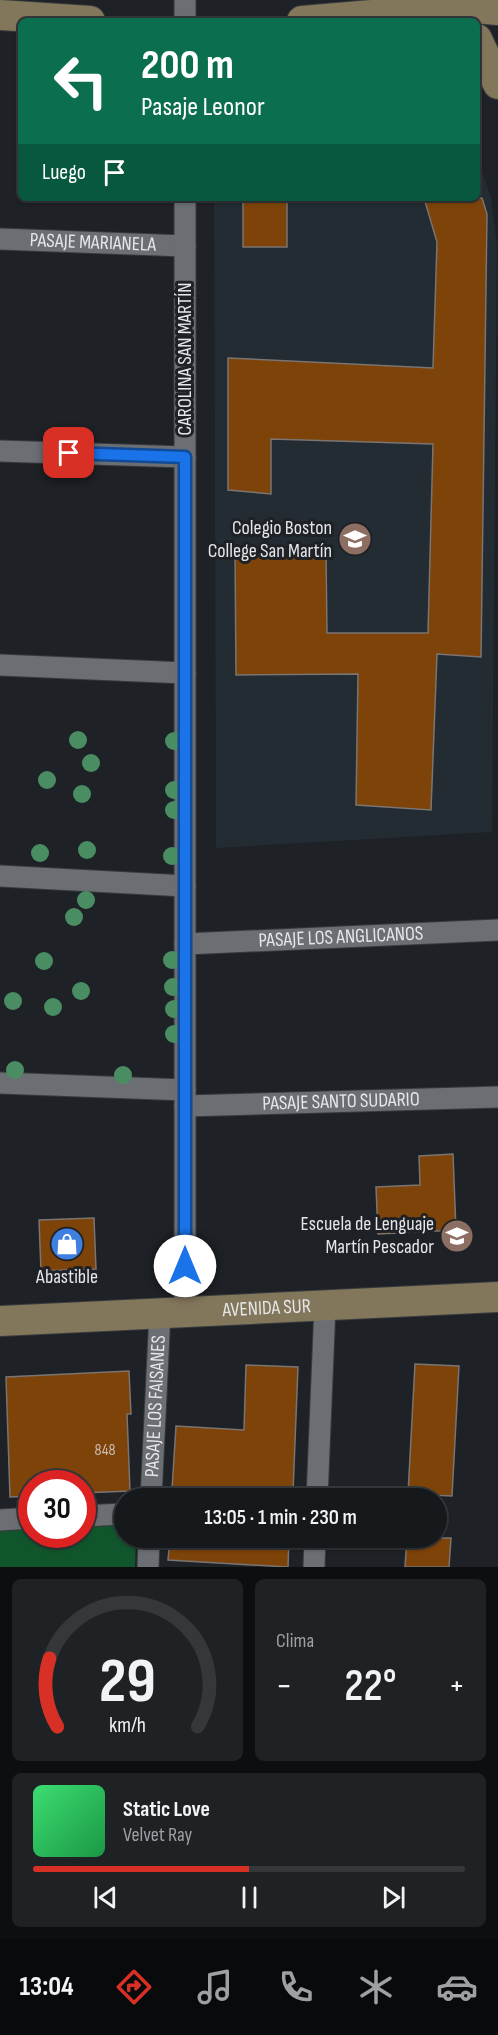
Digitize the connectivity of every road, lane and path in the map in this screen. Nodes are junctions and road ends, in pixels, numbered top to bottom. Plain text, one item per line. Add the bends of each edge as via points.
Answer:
1 (185, 0) edge
2 (464, 10) edge
3 (498, 10) edge
4 (0, 15) edge
5 (45, 18) edge
6 (185, 18) edge
7 (346, 18) edge
8 (480, 45) edge
9 (498, 84) edge
10 (185, 201) edge
11 (0, 239) edge
12 (185, 246) junction
13 (0, 451) edge
14 (185, 457) junction
15 (0, 665) edge
16 (185, 673) junction
17 (0, 876) edge
18 (185, 886) junction
19 (498, 930) edge
20 (185, 944) junction
21 (0, 1083) edge
22 (498, 1097) edge
23 (185, 1098) junction
24 (498, 1297) edge
25 (325, 1306) junction
26 (172, 1313) junction
27 (0, 1321) edge
28 (152, 1488) edge
29 (317, 1488) edge
30 (114, 1514) edge
31 (96, 1515) edge
32 (18, 1519) edge
33 (0, 1520) edge
34 (149, 1548) edge
35 (315, 1548) edge
36 (148, 1567) edge
37 (314, 1567) edge

1 - 6 street
2 - 3 street
2 - 7 street
4 - 5 street
8 - 9 street
10 - 12 street, CAROLINA SAN MARTÍN
11 - 12 street, PASAJE MARIANELA
12 - 14 street, CAROLINA SAN MARTÍN
13 - 14 street
14 - 16 street, CAROLINA SAN MARTÍN
15 - 16 street
16 - 18 street, CAROLINA SAN MARTÍN
17 - 18 street
18 - 20 street, CAROLINA SAN MARTÍN
19 - 20 street, PASAJE LOS ANGLICANOS
20 - 23 street, CAROLINA SAN MARTÍN
21 - 23 street, PASAJE SANTO SUDARIO
22 - 23 street, PASAJE SANTO SUDARIO
23 - 26 street, CAROLINA SAN MARTÍN
24 - 25 street, AVENIDA SUR
25 - 26 street, AVENIDA SUR
25 - 29 street
26 - 27 street, AVENIDA SUR
26 - 28 street, PASAJE LOS FAISANES
30 - 31 street
32 - 33 street
34 - 36 street
35 - 37 street

